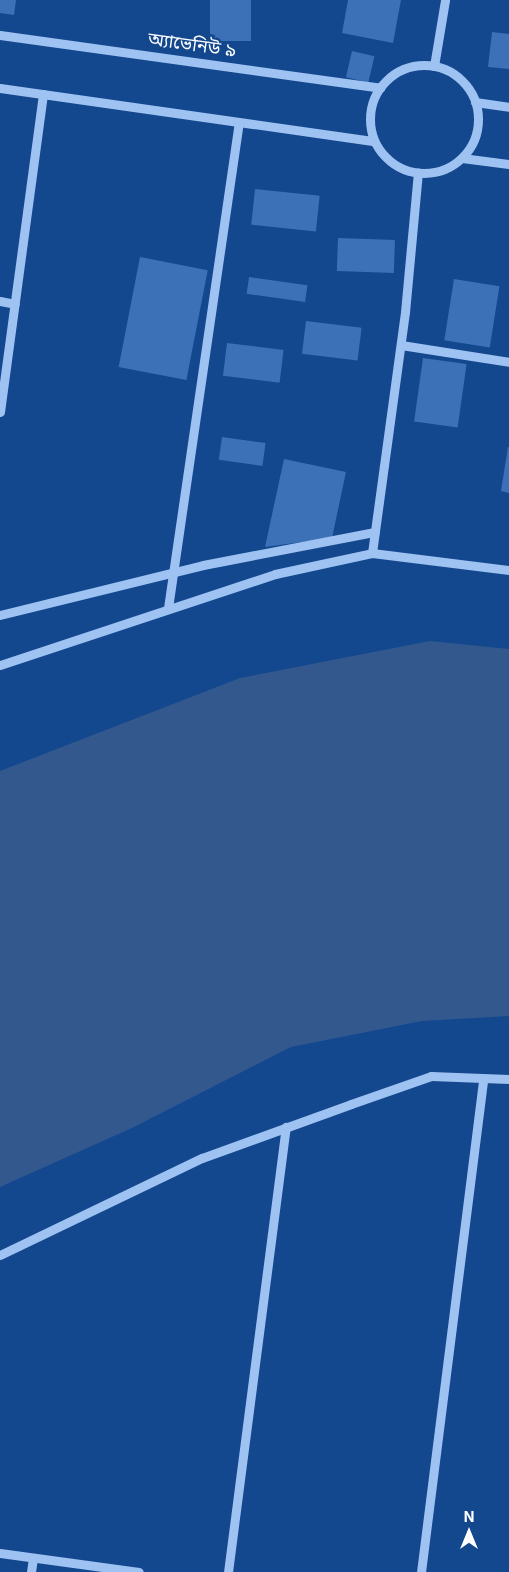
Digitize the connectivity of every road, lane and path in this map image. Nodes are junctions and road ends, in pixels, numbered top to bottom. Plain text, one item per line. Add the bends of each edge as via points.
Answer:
1 (445, 0) edge
2 (0, 35) edge
3 (434, 66) junction
4 (0, 88) edge
5 (380, 88) junction
6 (43, 94) junction
7 (475, 102) junction
8 (509, 107) edge
9 (239, 122) junction
10 (374, 141) junction
11 (462, 158) junction
12 (509, 164) edge
13 (418, 173) junction
14 (0, 301) edge
15 (15, 304) junction
16 (400, 345) junction
17 (509, 362) edge
18 (0, 412) edge
19 (375, 532) junction
20 (372, 552) junction
21 (509, 570) edge
22 (174, 572) junction
23 (168, 608) junction
24 (0, 615) edge
25 (0, 665) edge
26 (483, 1078) junction
27 (509, 1079) edge
28 (286, 1128) junction
29 (0, 1255) edge
30 (0, 1553) edge
31 (33, 1558) junction
32 (31, 1572) edge
33 (139, 1572) edge
34 (228, 1572) edge
35 (421, 1572) edge

1 - 3 street
2 - 5 street, অ্যাভেনিউ ৯
3 - 5 street via 404,69
3 - 7 street via 459,78
4 - 6 street
5 - 10 street via 370,114
6 - 9 street
6 - 15 street
7 - 8 street
7 - 11 street via 476,132
9 - 10 street
9 - 22 street
10 - 13 street via 392,163
11 - 12 street
11 - 13 street via 434,172
13 - 16 street
14 - 15 street
15 - 18 street
16 - 17 street
16 - 19 street
19 - 20 street
19 - 22 street
20 - 21 street
20 - 23 street via 275,574
22 - 23 street
22 - 24 street
23 - 25 street
26 - 27 street
26 - 28 street via 431,1076
26 - 35 street
28 - 29 street via 202,1158
28 - 34 street
30 - 31 street
31 - 32 street
31 - 33 street

